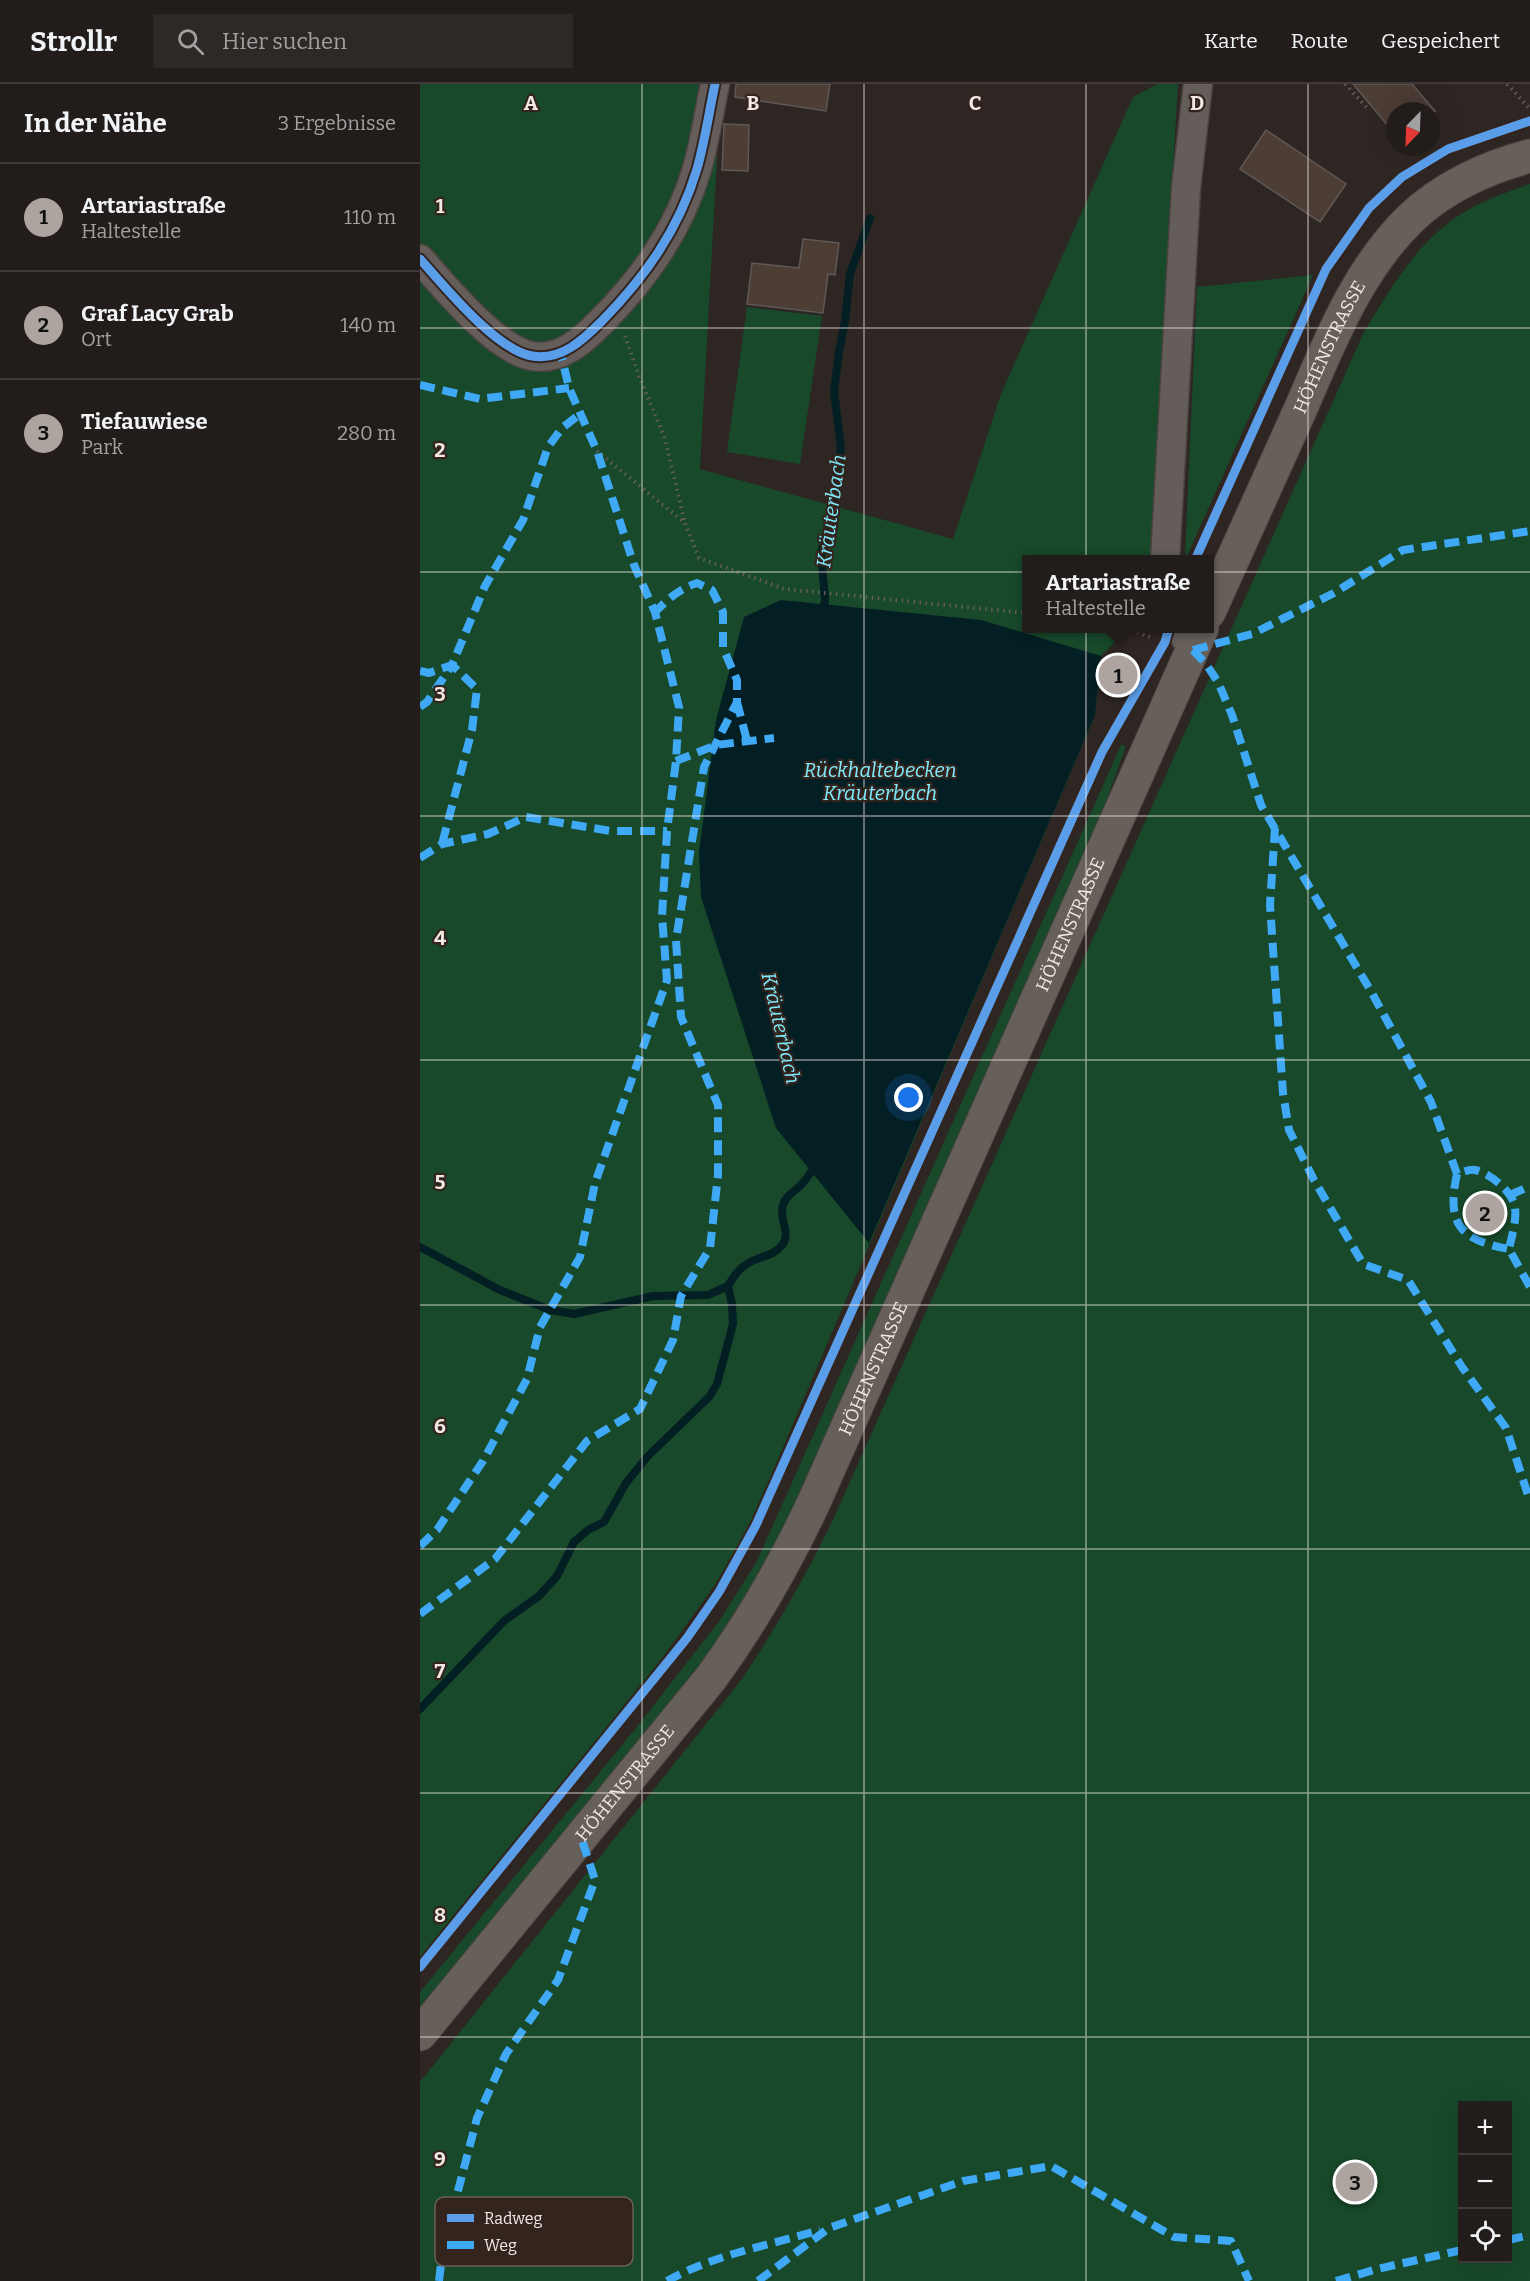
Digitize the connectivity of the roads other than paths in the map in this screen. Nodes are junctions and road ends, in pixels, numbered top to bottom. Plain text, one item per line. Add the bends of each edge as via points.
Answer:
1 (715, 84) edge
2 (1198, 84) edge
3 (1530, 156) edge
4 (420, 259) edge
5 (1165, 555) edge
6 (1214, 601) edge
7 (1182, 636) edge
8 (420, 2034) edge

1 - 4 street via 698,168 664,245 615,307 561,354 530,356 497,338
2 - 5 street via 1186,188
3 - 6 main road, HÖHENSTRASSE via 1485,171 1432,201 1411,218 1372,263 1333,336
7 - 8 main road, HÖHENSTRASSE via 819,1491 780,1572 711,1678

